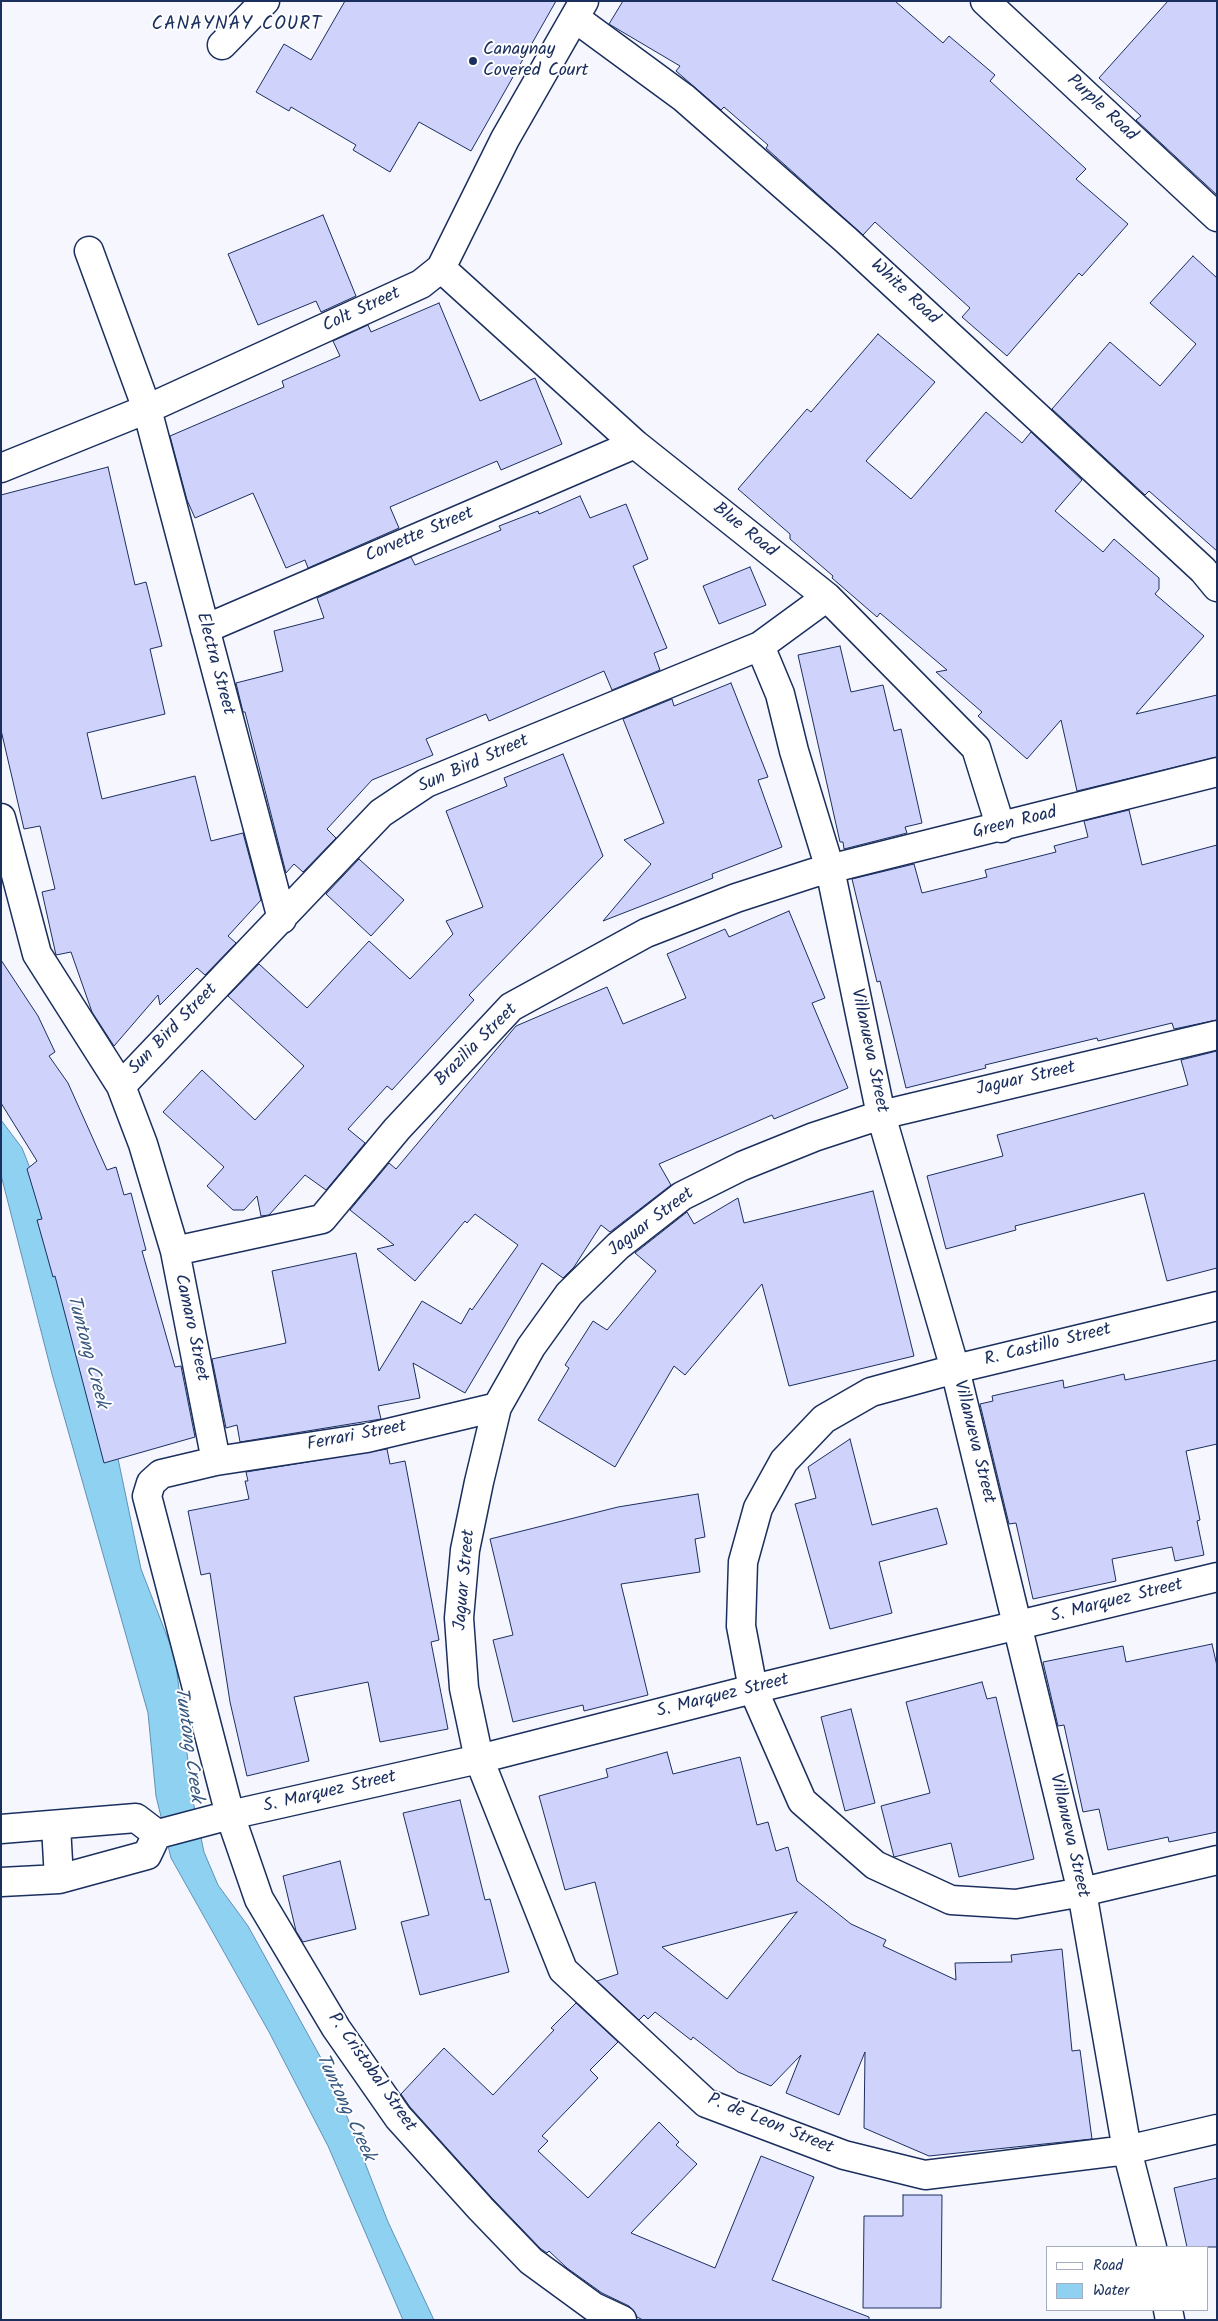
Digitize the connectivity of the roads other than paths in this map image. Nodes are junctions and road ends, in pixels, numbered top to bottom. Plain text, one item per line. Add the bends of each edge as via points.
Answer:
1 (265, 1) edge
2 (985, 1) edge
3 (580, 10) edge
4 (222, 45) dead end
5 (1217, 217) edge
6 (89, 251) dead end
7 (441, 268) junction
8 (147, 409) junction
9 (635, 444) junction
10 (1, 468) edge
11 (1217, 587) edge
12 (827, 598) junction
13 (204, 628) junction
14 (760, 646) junction
15 (1217, 772) edge
16 (1, 818) edge
17 (1000, 828) junction
18 (821, 871) junction
19 (282, 919) junction
20 (1217, 1035) edge
21 (121, 1086) junction
22 (881, 1114) junction
23 (174, 1251) junction
24 (1217, 1306) edge
25 (955, 1369) junction
26 (497, 1407) junction
27 (216, 1461) junction
28 (1217, 1578) edge
29 (1018, 1626) junction
30 (752, 1689) junction
31 (479, 1759) junction
32 (218, 1818) junction
33 (56, 1826) junction
34 (1, 1829) edge
35 (160, 1834) junction
36 (1217, 1860) edge
37 (59, 1879) junction
38 (1, 1882) edge
39 (1082, 1892) junction
40 (1217, 2129) edge
41 (1127, 2150) junction
42 (1152, 2246) edge
43 (622, 2320) edge

1 - 4 street
2 - 5 street, Purple Road
3 - 7 street, Colt Street via 505,139
3 - 11 street, White Road via 846,240 1203,570
6 - 8 street, Electra Street
7 - 8 street, Colt Street via 421,284
7 - 9 street, Blue Road
8 - 10 street, Colt Street
8 - 13 street, Electra Street
9 - 12 street, Blue Road
9 - 13 street, Corvette Street
12 - 14 street, Sun Bird Street
12 - 17 street, Blue Road via 976,748
13 - 19 street, Electra Street
14 - 18 street, Villanueva Street via 780,694
14 - 19 street, Sun Bird Street via 426,783 381,814
15 - 17 street, Green Road
16 - 21 street, Camaro Street via 37,954
17 - 18 street, Green Road
18 - 22 street, Villanueva Street
18 - 23 street, Brazilia Street via 736,898 646,933 511,1007 397,1129 322,1219
19 - 21 street, Sun Bird Street
20 - 22 street, Jaguar Street
21 - 23 street, Camaro Street via 143,1144
22 - 25 street, Villanueva Street
22 - 26 street, Jaguar Street via 742,1166 682,1196 618,1246 569,1294 531,1347
23 - 27 street, Camaro Street
24 - 25 street, R. Castillo Street
25 - 29 street, Villanueva Street
25 - 30 street, R. Castillo Street via 871,1392 824,1420 784,1461 758,1508 743,1562 741,1626
26 - 27 street, Ferrari Street via 367,1438
26 - 31 street, Jaguar Street via 465,1550 460,1618 464,1688
27 - 32 street via 160,1474 151,1483 147,1496
28 - 29 street, S. Marquez Street
29 - 30 street, S. Marquez Street
29 - 39 street, Villanueva Street
30 - 31 street, S. Marquez Street
30 - 39 street, R. Castillo Street via 802,1801 875,1865 951,1900 1016,1904
31 - 32 street, S. Marquez Street
31 - 41 street, P. de Leon Street via 563,1970 706,2103 844,2155 925,2175
32 - 35 street, S. Marquez Street
32 - 43 street, P. Cristobal Street via 259,1899 336,2028 398,2117 531,2261 594,2307
33 - 34 street
33 - 35 street via 136,1818
33 - 37 street
35 - 37 street via 148,1856
36 - 39 street, R. Castillo Street
37 - 38 street
39 - 41 street, Villanueva Street
40 - 41 street, P. de Leon Street
41 - 42 street, Villanueva Street

